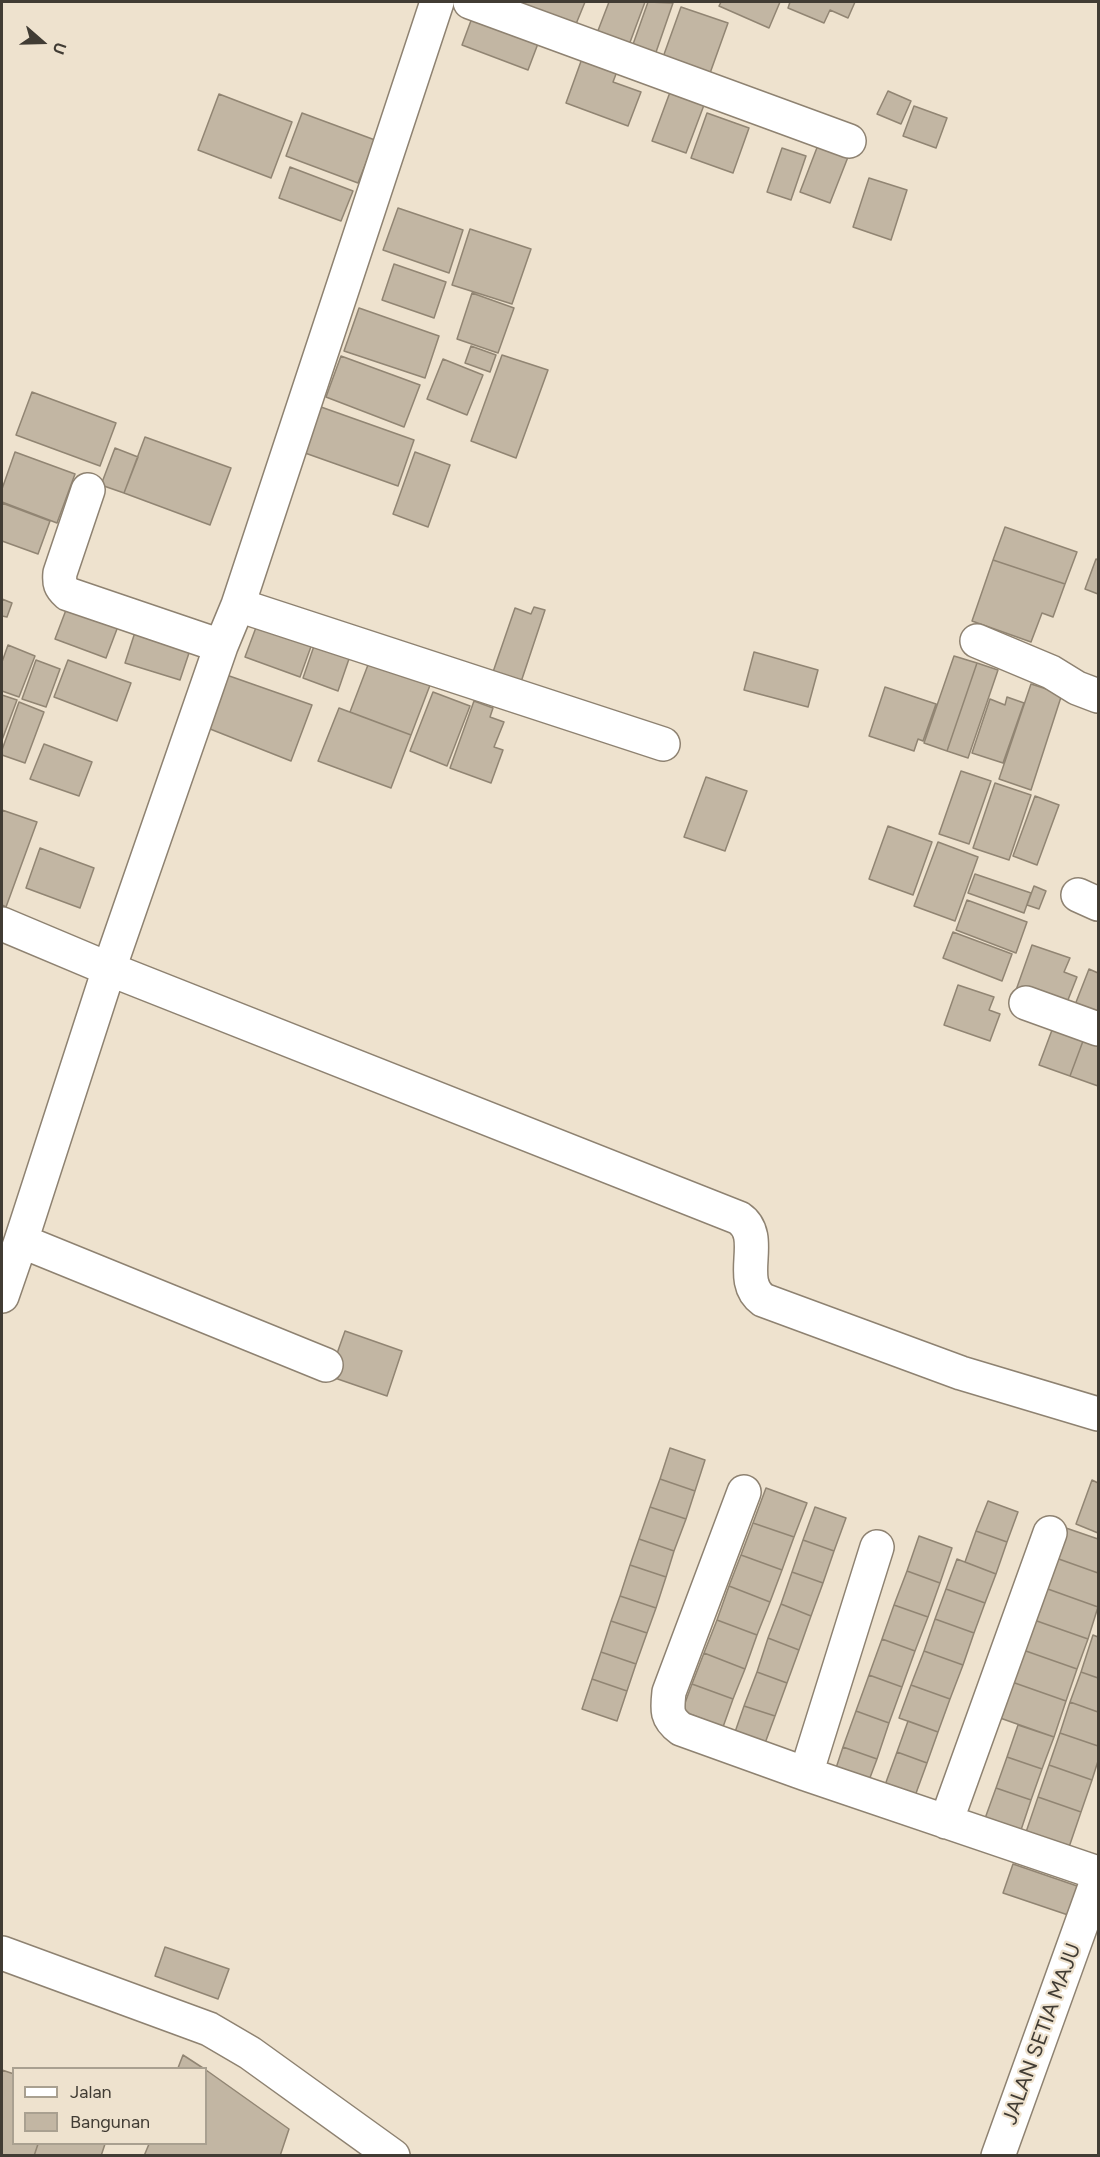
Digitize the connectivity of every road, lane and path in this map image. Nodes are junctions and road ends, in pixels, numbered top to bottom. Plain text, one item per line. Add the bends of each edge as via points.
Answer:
1 (437, 2) edge
2 (470, 2) edge
3 (849, 141) dead end
4 (88, 490) dead end
5 (238, 605) junction
6 (977, 641) dead end
7 (220, 646) junction
8 (1098, 696) edge
9 (663, 744) dead end
10 (2, 924) edge
11 (109, 969) junction
12 (1026, 1003) dead end
13 (1098, 1029) edge
14 (21, 1241) junction
15 (2, 1296) edge
16 (326, 1365) dead end
17 (1098, 1414) edge
18 (744, 1492) dead end
19 (1050, 1533) dead end
20 (877, 1547) dead end
21 (806, 1774) junction
22 (946, 1822) junction
23 (1098, 1873) edge
24 (1098, 1878) edge
25 (2, 1953) edge
26 (393, 2156) edge
27 (998, 2156) edge

1 - 5 street
2 - 3 street
4 - 7 street via 60,573 64,591
5 - 7 street
5 - 9 street
6 - 8 street
7 - 11 street
10 - 11 street
11 - 14 street
11 - 17 street via 739,1218 750,1233 752,1284 763,1299 961,1373
12 - 13 street
14 - 15 street
14 - 16 street
18 - 21 street via 669,1692 667,1712 681,1729
19 - 22 street
20 - 21 street
21 - 22 street
22 - 23 street
24 - 27 street, JALAN SETIA MAJU
25 - 26 street via 209,2029 250,2053

